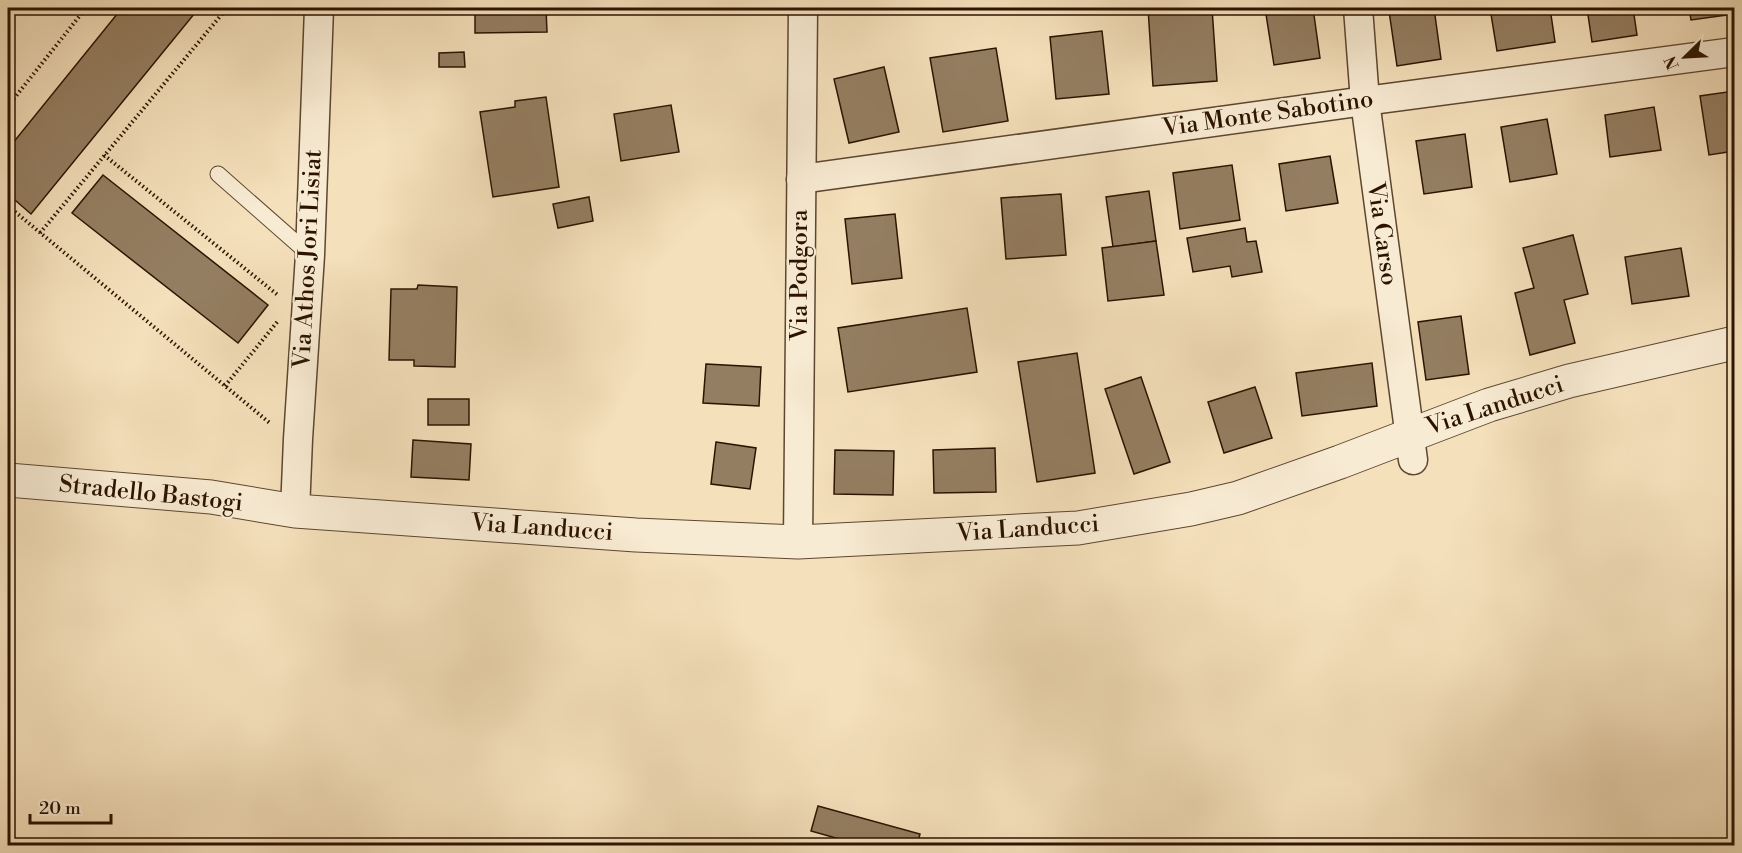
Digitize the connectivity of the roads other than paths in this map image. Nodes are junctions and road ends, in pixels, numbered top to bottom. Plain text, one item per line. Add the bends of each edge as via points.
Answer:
1 (319, 8) edge
2 (803, 8) edge
3 (1358, 8) edge
4 (1734, 52) edge
5 (1365, 101) junction
6 (218, 174) dead end
7 (801, 179) junction
8 (310, 255) junction
9 (1734, 343) edge
10 (1411, 447) junction
11 (8, 480) edge
12 (295, 511) junction
13 (798, 542) junction

1 - 8 street, Via Athos Jori Lisiat
2 - 7 street, Via Podgora
3 - 5 street, Via Carso
4 - 5 street, Via Monte Sabotino
5 - 7 street, Via Monte Sabotino
5 - 10 street, Via Carso
6 - 8 lane
7 - 13 street, Via Podgora
8 - 12 street, Via Athos Jori Lisiat
9 - 10 street, Via Landucci via 1569,381 1490,405
10 - 13 street, Via Landucci via 1238,498 1078,528
11 - 12 street, Stradello Bastogi via 211,497
12 - 13 street, Via Landucci

